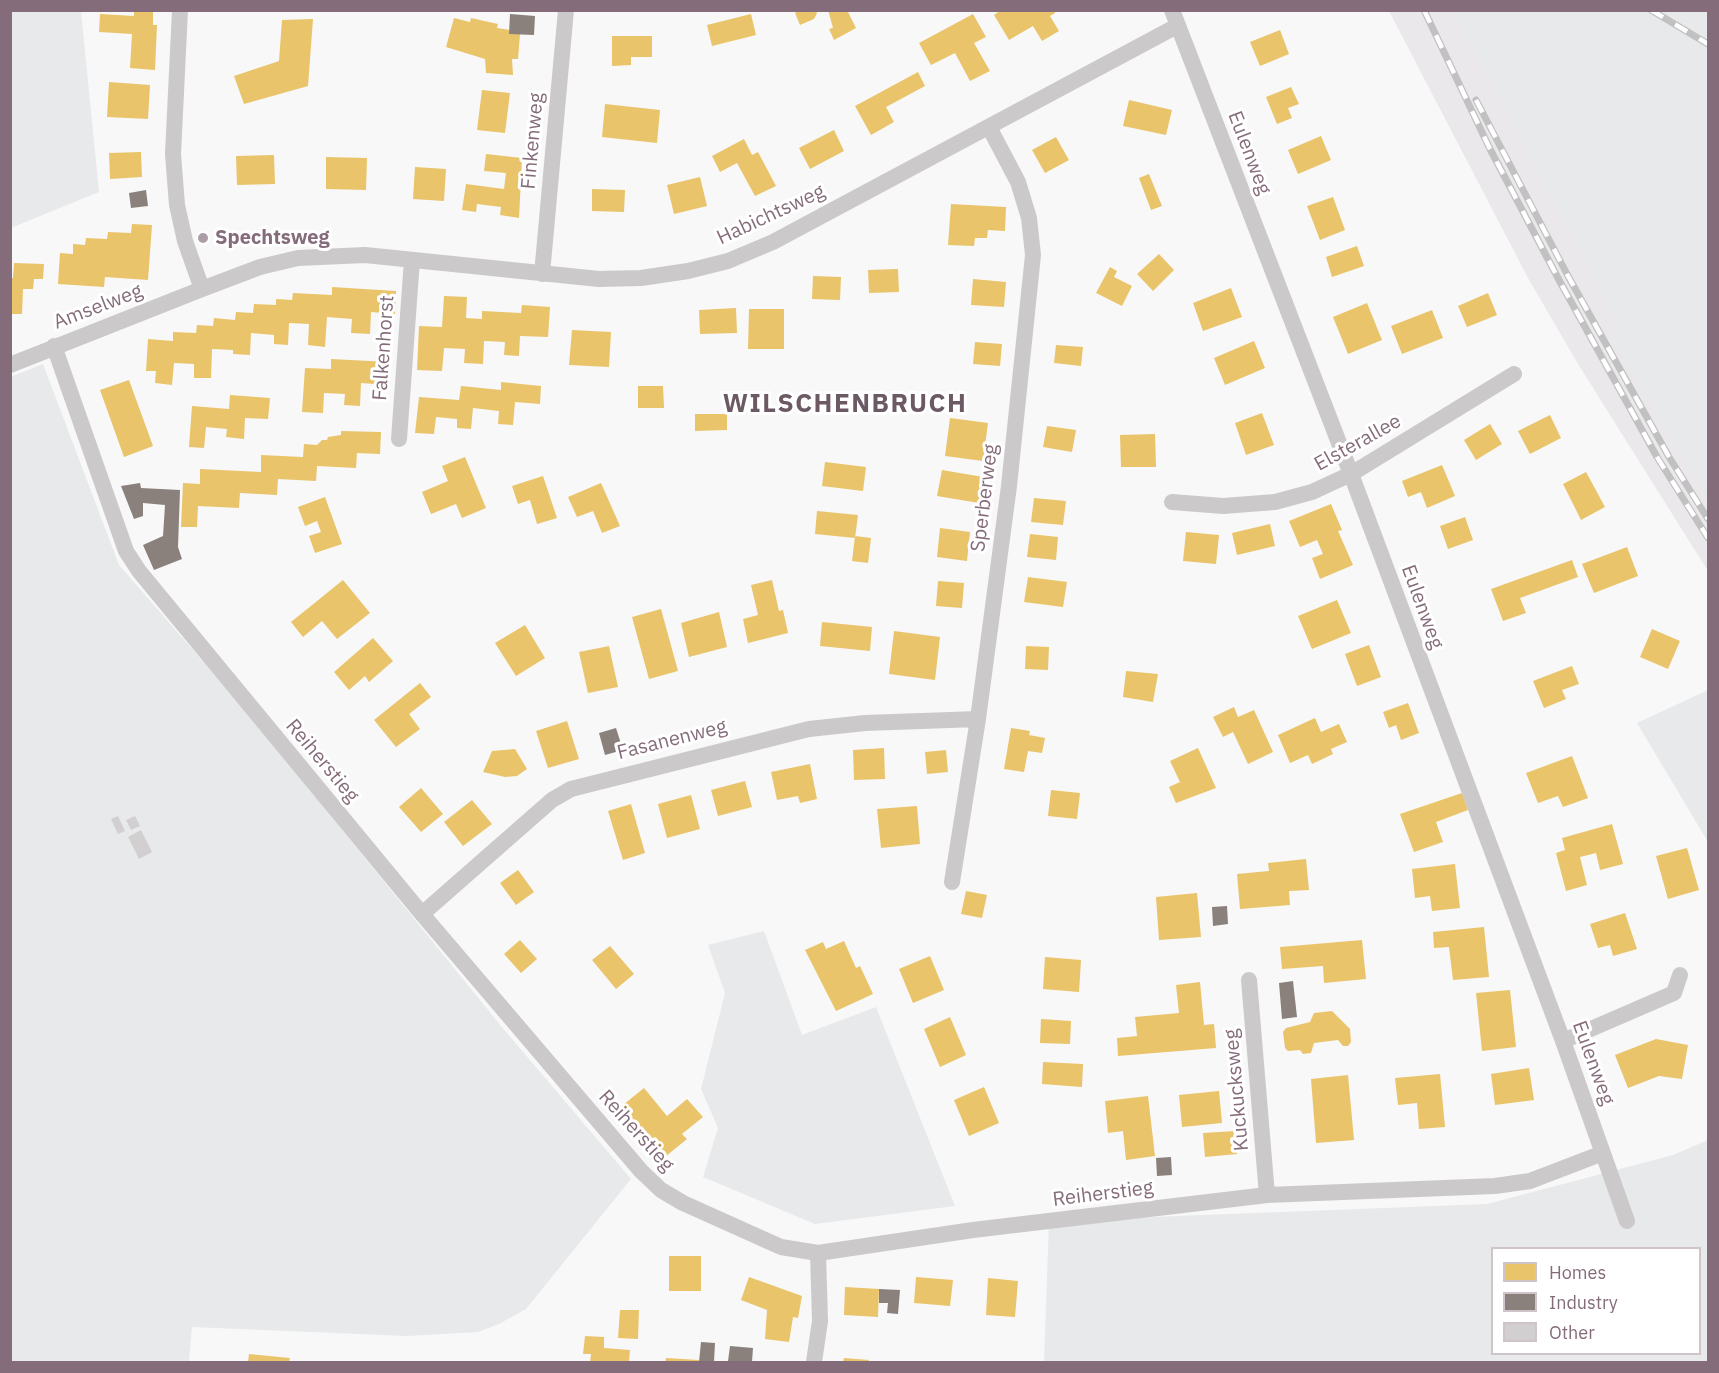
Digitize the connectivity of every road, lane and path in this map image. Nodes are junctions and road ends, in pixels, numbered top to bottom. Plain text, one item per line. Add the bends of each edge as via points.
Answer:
1 (180, 10) edge
2 (566, 10) edge
3 (1174, 18) edge
4 (989, 127) junction
5 (412, 260) junction
6 (542, 274) junction
7 (202, 289) junction
8 (54, 346) junction
9 (10, 365) edge
10 (1514, 374) dead end
11 (399, 439) dead end
12 (1351, 474) junction
13 (1172, 502) dead end
14 (978, 719) junction
15 (952, 882) dead end
16 (422, 914) junction
17 (1680, 975) dead end
18 (1249, 980) dead end
19 (1563, 1041) junction
20 (1603, 1153) junction
21 (1267, 1196) junction
22 (1627, 1221) dead end
23 (818, 1253) junction
24 (814, 1362) edge

1 - 7 street via 173,154 177,205
2 - 6 street, Finkenweg
3 - 4 street, Habichtsweg
3 - 12 street, Eulenweg
4 - 6 street, Habichtsweg via 773,242 728,261 641,278
4 - 14 street, Sperberweg via 1018,182 1029,218 1033,255 1009,486
5 - 6 street, Habichtsweg
5 - 7 street, Habichtsweg via 365,255 298,258 260,267
5 - 11 street, Falkenhorst
7 - 8 street, Amselweg
8 - 9 street, Amselweg
8 - 16 street, Reiherstieg via 126,551
10 - 12 street, Elsterallee
12 - 13 street, Elsterallee via 1312,492 1275,502 1223,507
12 - 19 street, Eulenweg
14 - 15 street, Sperberweg
14 - 16 street, Fasanenweg via 809,729 571,789 552,800
16 - 23 street, Reiherstieg via 657,1187 683,1203 781,1247
17 - 19 street via 1674,993
18 - 21 street, Kuckucksweg
19 - 20 street, Eulenweg
20 - 21 street, Reiherstieg via 1530,1180 1495,1186
20 - 22 street, Eulenweg
21 - 23 street, Reiherstieg via 973,1230
23 - 24 street via 820,1321

